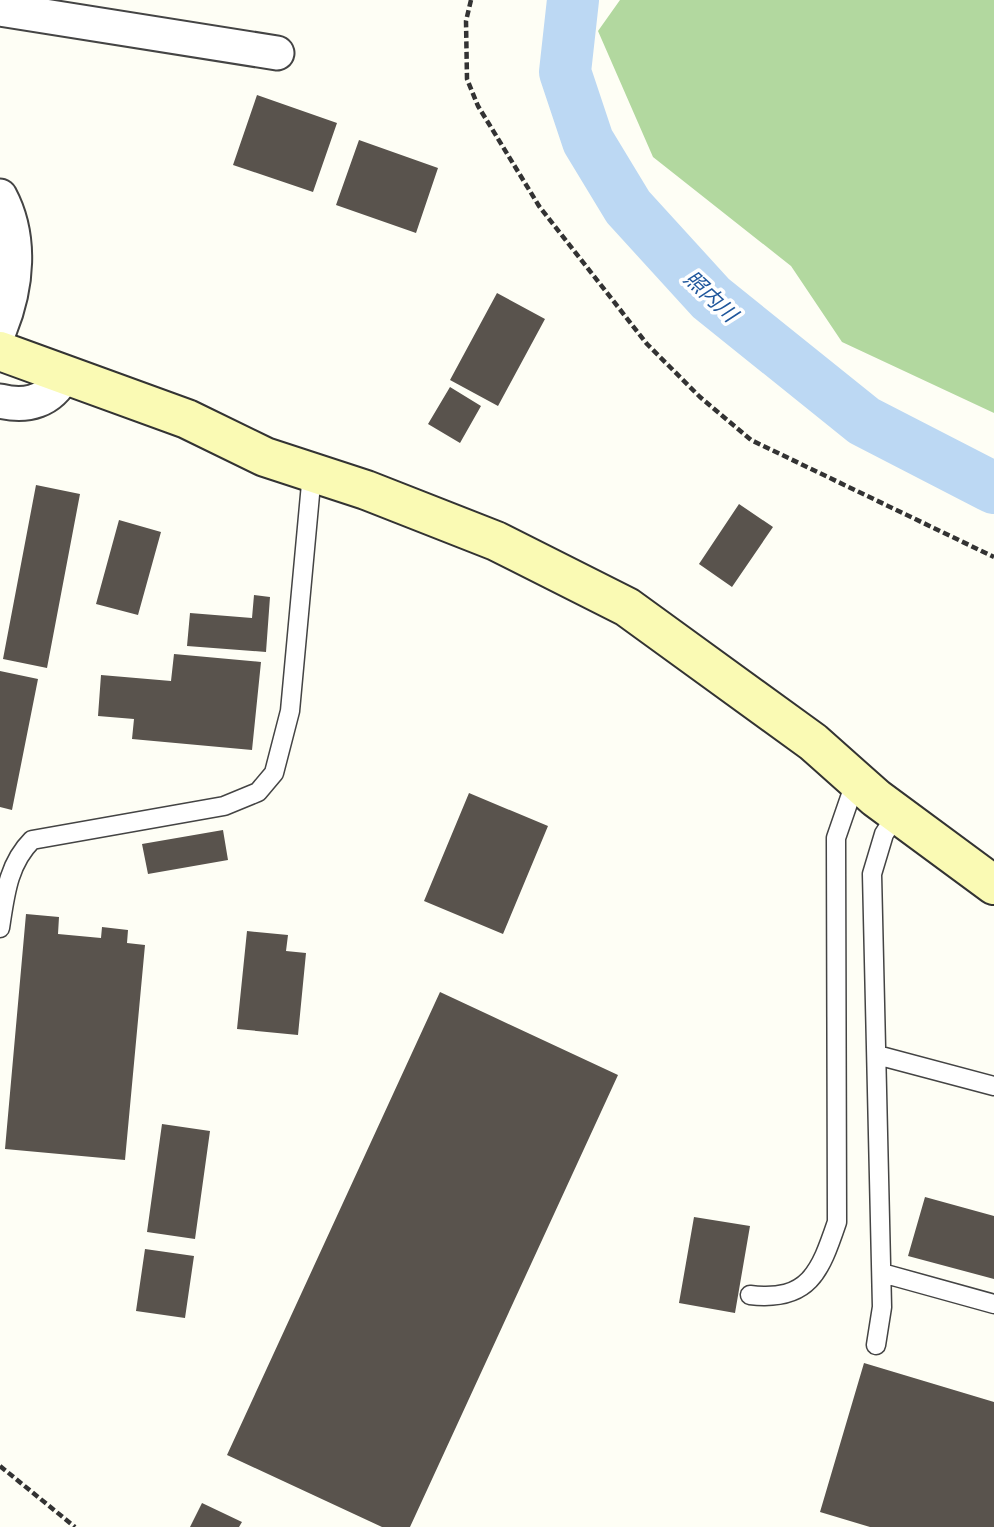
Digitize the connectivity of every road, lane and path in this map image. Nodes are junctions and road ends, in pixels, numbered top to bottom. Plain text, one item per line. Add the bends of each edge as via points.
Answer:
1 (471, 0) edge
2 (0, 9) edge
3 (277, 53) dead end
4 (0, 196) edge
5 (0, 329) edge
6 (0, 351) edge
7 (64, 374) junction
8 (0, 401) edge
9 (312, 472) junction
10 (994, 557) edge
11 (856, 780) junction
12 (897, 814) junction
13 (994, 885) edge
14 (0, 928) edge
15 (877, 1055) junction
16 (994, 1086) edge
17 (882, 1273) junction
18 (750, 1295) dead end
19 (994, 1304) edge
20 (876, 1345) dead end
21 (0, 1466) edge
22 (75, 1527) edge

1 - 10 path via 466,67 478,106 539,206 647,344 751,440
2 - 3 street
4 - 5 street via 11,216 15,271
6 - 7 street
7 - 8 street via 59,385 41,400 31,404
7 - 9 street
9 - 11 street via 496,541 627,607 813,742
9 - 14 lane via 290,711 274,773 258,792 224,806 32,840 10,874
11 - 12 street
11 - 18 lane via 836,838 838,1222 826,1256 805,1286 789,1295
12 - 13 street
12 - 15 lane via 884,834 872,874
15 - 16 lane
15 - 17 lane
17 - 19 lane
17 - 20 lane
21 - 22 path

